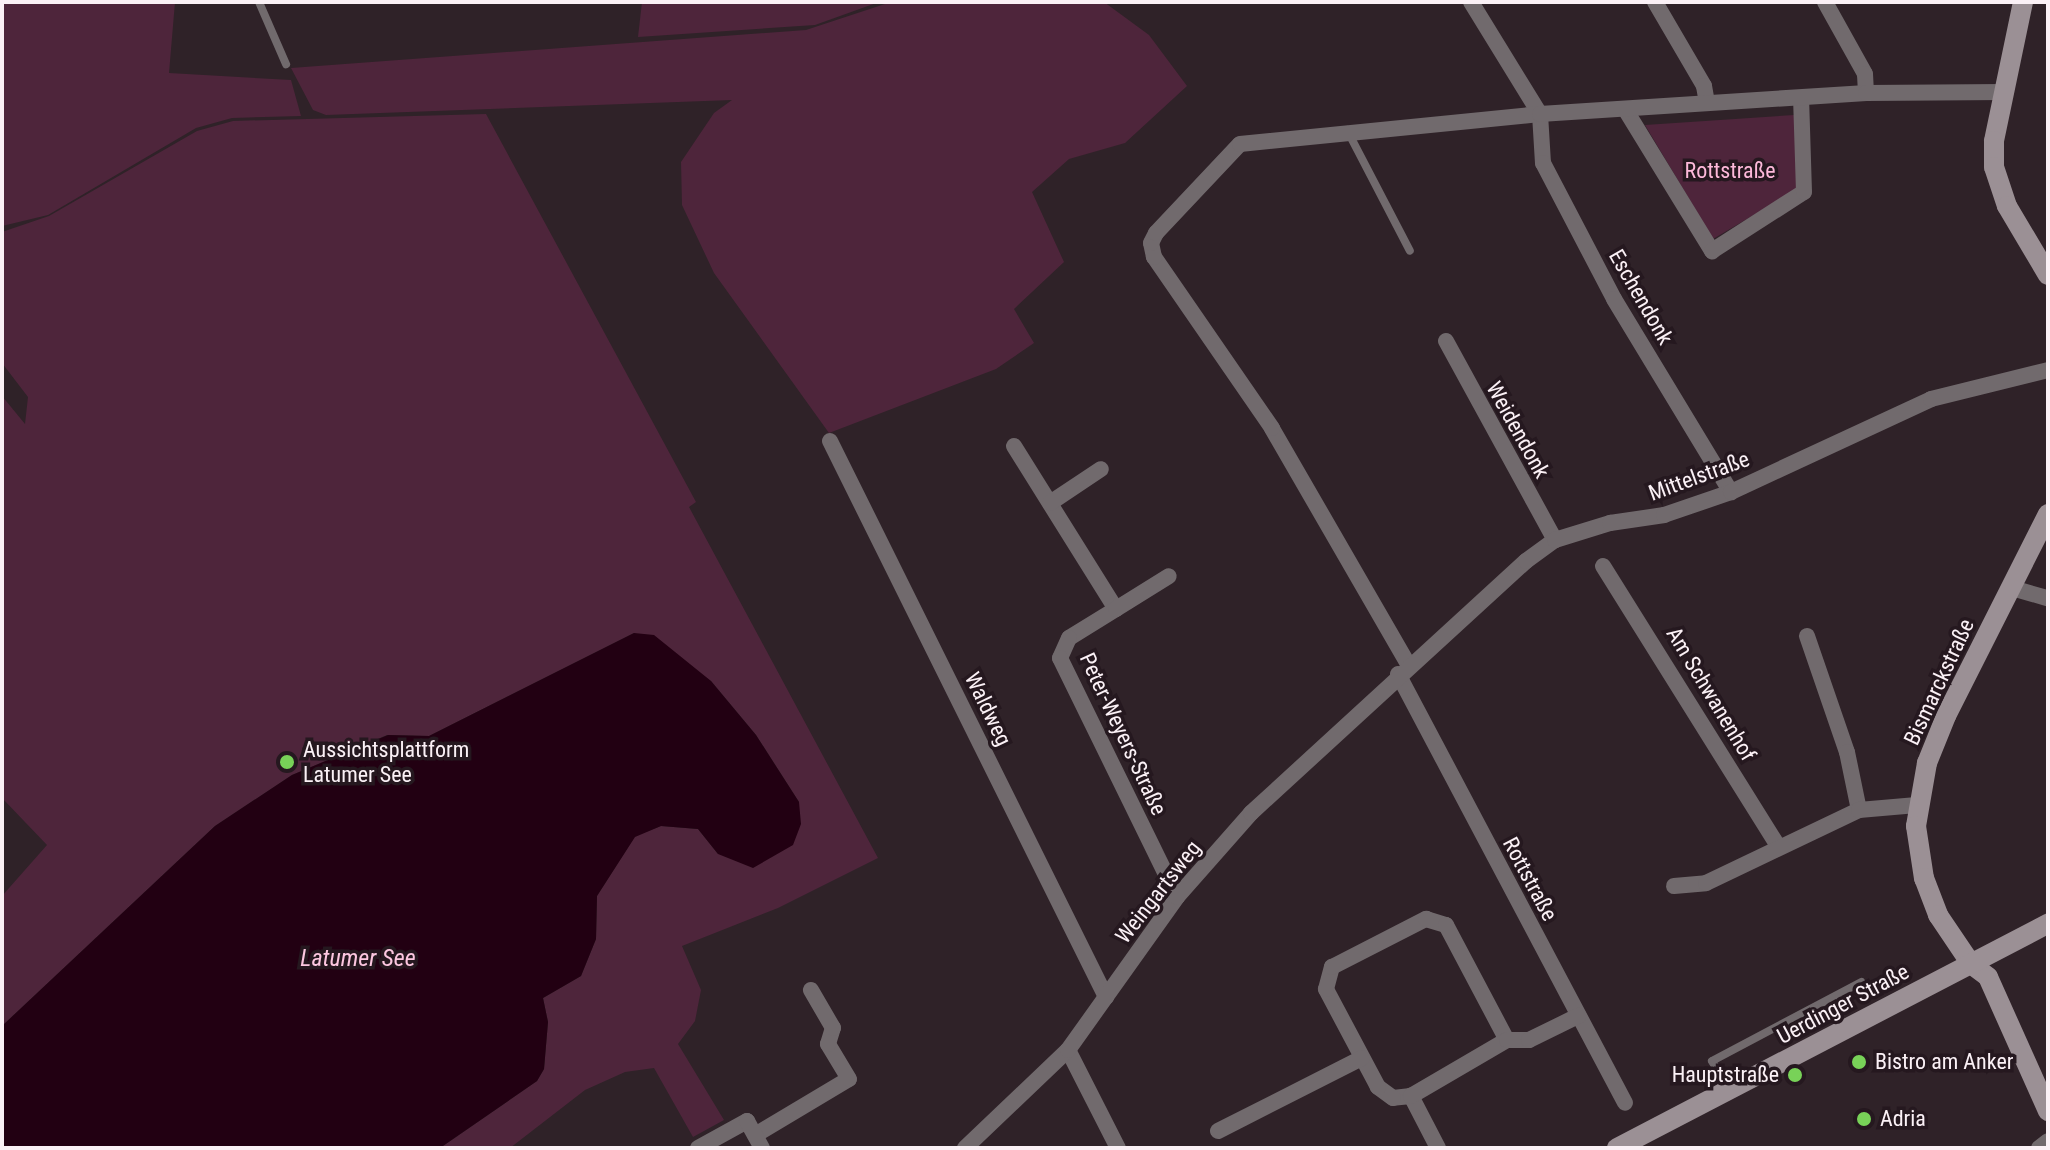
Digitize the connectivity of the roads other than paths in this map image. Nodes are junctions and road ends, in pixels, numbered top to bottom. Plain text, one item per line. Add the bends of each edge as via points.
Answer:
1 (259, 2) edge
2 (1471, 2) edge
3 (1655, 2) edge
4 (1825, 2) edge
5 (2023, 2) edge
6 (286, 64) dead end
7 (2004, 92) junction
8 (1866, 93) junction
9 (1801, 99) junction
10 (1707, 103) junction
11 (1625, 109) junction
12 (1540, 114) junction
13 (1347, 130) junction
14 (1410, 251) dead end
15 (2042, 252) edge
16 (2048, 275) edge
17 (1446, 341) dead end
18 (2048, 370) edge
19 (830, 441) dead end
20 (1014, 446) dead end
21 (1101, 469) dead end
22 (1731, 492) junction
23 (1050, 503) junction
24 (2048, 514) edge
25 (1555, 540) junction
26 (1603, 566) dead end
27 (1169, 576) dead end
28 (2012, 588) junction
29 (2048, 598) edge
30 (1116, 609) junction
31 (1807, 636) dead end
32 (1403, 669) junction
33 (1917, 805) junction
34 (1859, 810) junction
35 (1778, 846) junction
36 (1674, 886) dead end
37 (1177, 897) junction
38 (2048, 924) edge
39 (1971, 964) junction
40 (1861, 982) dead end
41 (811, 990) dead end
42 (1106, 997) junction
43 (1578, 1016) junction
44 (1507, 1040) junction
45 (1068, 1050) junction
46 (1362, 1058) junction
47 (1731, 1090) junction
48 (1411, 1096) junction
49 (1625, 1103) dead end
50 (2048, 1111) edge
51 (1218, 1131) dead end
52 (2048, 1141) edge
53 (759, 1142) edge
54 (698, 1148) edge
55 (965, 1148) edge
56 (1118, 1148) edge
57 (1438, 1148) edge
58 (1617, 1148) edge
59 (2039, 1148) edge

1 - 6 lane
2 - 12 street
3 - 10 street via 1704,86
4 - 8 street via 1865,74
5 - 7 street
7 - 8 street, Rottstraße
7 - 15 street via 1994,141 1997,185
8 - 9 street, Rottstraße
9 - 10 street, Rottstraße
9 - 11 street via 1804,192 1712,251
10 - 11 street, Rottstraße
11 - 12 street, Rottstraße
12 - 13 street, Rottstraße
12 - 22 street, Eschendonk via 1543,163 1614,299
13 - 14 lane
13 - 32 street, Rottstraße via 1240,144 1151,243 1180,302 1272,428
15 - 16 street
17 - 25 street, Weidendonk
18 - 22 street, Mittelstraße via 1931,399
19 - 42 street, Waldweg
20 - 23 street
21 - 23 street
22 - 25 street, Mittelstraße via 1664,515 1610,523
23 - 30 street
24 - 28 street, Bismarckstraße
25 - 32 street, Mittelstraße
26 - 35 street, Am Schwanenhof
27 - 30 street, Peter-Weyers-Straße
28 - 29 street
28 - 33 street, Bismarckstraße via 1946,716
30 - 37 street, Peter-Weyers-Straße via 1069,638 1060,658
31 - 34 street via 1843,738
32 - 37 street, Weingartsweg via 1277,785
32 - 43 street, Rottstraße
33 - 34 street
33 - 39 street, Bismarckstraße via 1918,850 1930,897
34 - 35 street
35 - 36 street via 1706,883
37 - 42 street, Weingartsweg
38 - 39 street, Uerdinger Straße
39 - 47 street, Uerdinger Straße
39 - 50 street, Bismarckstraße via 1988,977
40 - 47 lane via 1712,1061
41 - 53 street via 833,1028 828,1044 849,1079
42 - 45 street, Weingartsweg
43 - 44 street via 1529,1040
43 - 49 street, Rottstraße
44 - 46 street via 1446,925 1426,919 1332,967 1326,989
44 - 48 street
45 - 55 street, Weingartsweg
45 - 56 street
46 - 48 street via 1378,1087 1393,1098
46 - 51 street
47 - 58 street, Uerdinger Straße
48 - 57 street
52 - 59 street
53 - 54 street via 747,1121

